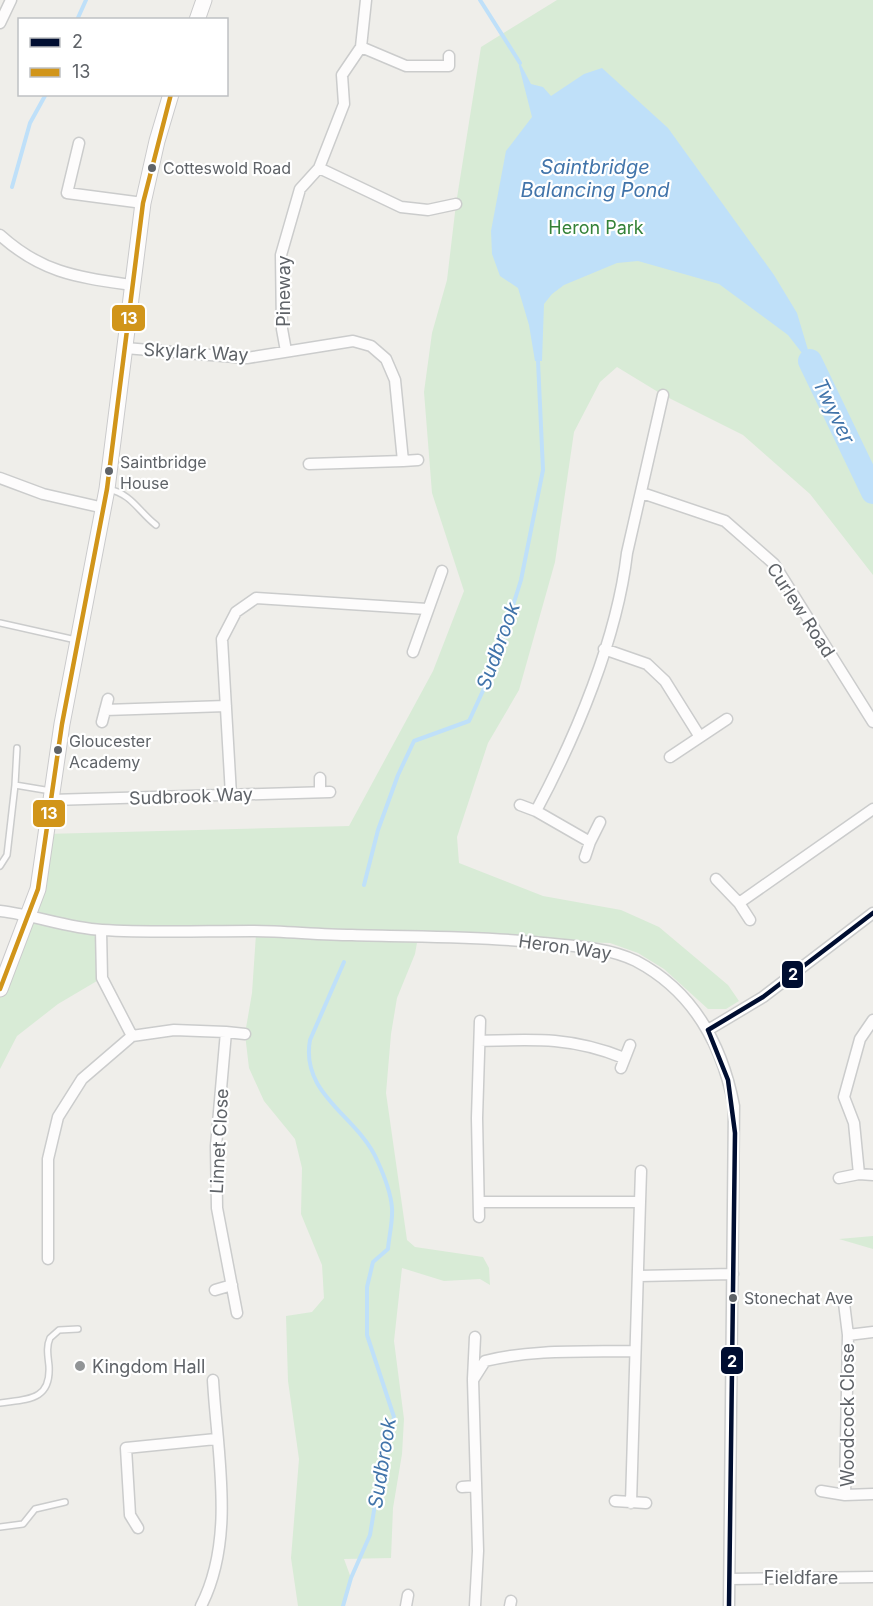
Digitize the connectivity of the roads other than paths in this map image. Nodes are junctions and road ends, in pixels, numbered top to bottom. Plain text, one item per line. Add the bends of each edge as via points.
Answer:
1 (10, 0) edge
2 (204, 0) edge
3 (366, 0) edge
4 (198, 18) edge
5 (0, 23) edge
6 (361, 47) junction
7 (449, 56) dead end
8 (170, 96) edge
9 (79, 142) dead end
10 (319, 168) junction
11 (143, 203) junction
12 (456, 204) dead end
13 (0, 235) edge
14 (131, 285) junction
15 (125, 348) junction
16 (285, 351) junction
17 (663, 395) dead end
18 (418, 460) dead end
19 (404, 461) junction
20 (309, 464) dead end
21 (0, 478) edge
22 (107, 489) junction
23 (642, 493) junction
24 (104, 508) junction
25 (156, 525) dead end
26 (442, 572) dead end
27 (427, 609) junction
28 (0, 623) edge
29 (77, 641) junction
30 (604, 649) junction
31 (413, 652) dead end
32 (226, 706) junction
33 (727, 719) dead end
34 (102, 722) dead end
35 (873, 722) edge
36 (700, 736) junction
37 (17, 748) dead end
38 (670, 757) dead end
39 (320, 777) dead end
40 (15, 785) junction
41 (231, 795) junction
42 (52, 796) junction
43 (520, 805) dead end
44 (873, 809) edge
45 (536, 811) junction
46 (600, 822) dead end
47 (590, 842) junction
48 (585, 857) dead end
49 (0, 866) edge
50 (716, 879) dead end
51 (739, 903) junction
52 (0, 911) edge
53 (873, 913) edge
54 (30, 915) junction
55 (750, 920) dead end
56 (101, 930) junction
57 (0, 989) edge
58 (873, 1020) edge
59 (480, 1021) dead end
60 (708, 1030) junction
61 (226, 1032) junction
62 (245, 1034) dead end
63 (132, 1036) junction
64 (480, 1041) junction
65 (630, 1045) dead end
66 (641, 1171) dead end
67 (859, 1174) junction
68 (873, 1175) edge
69 (840, 1178) dead end
70 (480, 1202) junction
71 (640, 1202) junction
72 (479, 1217) dead end
73 (48, 1259) dead end
74 (734, 1274) junction
75 (639, 1275) junction
76 (232, 1285) junction
77 (215, 1290) dead end
78 (844, 1303) dead end
79 (237, 1313) dead end
80 (78, 1329) dead end
81 (873, 1332) edge
82 (848, 1335) junction
83 (475, 1337) dead end
84 (635, 1350) junction
85 (213, 1380) dead end
86 (473, 1380) junction
87 (0, 1403) edge
88 (216, 1439) junction
89 (476, 1486) junction
90 (462, 1487) dead end
91 (821, 1491) dead end
92 (873, 1494) edge
93 (845, 1495) junction
94 (615, 1501) dead end
95 (65, 1502) dead end
96 (631, 1503) junction
97 (646, 1503) dead end
98 (0, 1527) edge
99 (138, 1528) dead end
100 (873, 1577) edge
101 (730, 1579) junction
102 (201, 1606) edge
103 (475, 1606) edge
104 (729, 1606) edge

1 - 5 street
2 - 4 main road
3 - 6 street, Pineway
6 - 7 street via 406,66 449,66
6 - 10 street, Pineway via 342,75 344,104
8 - 11 main road
9 - 11 street via 66,193
10 - 12 street via 401,207 428,210
10 - 16 street, Pineway via 300,189 281,255
11 - 14 main road
13 - 14 street via 31,260 52,270
14 - 15 main road
15 - 16 street, Skylark Way via 247,358
15 - 22 main road
16 - 19 street, Skylark Way via 353,341 371,346 386,359 395,380
17 - 23 street
18 - 19 street
19 - 20 street
21 - 24 street via 43,494
22 - 24 main road
22 - 25 lane via 128,496
23 - 30 street
23 - 35 street, Curlew Road via 725,521 774,564
24 - 29 main road
26 - 27 street
27 - 31 street
27 - 32 street via 256,598 236,612 222,639
28 - 29 lane
29 - 42 main road
30 - 36 street via 647,664 665,681
30 - 45 street via 572,741
32 - 34 street via 106,704
32 - 41 street
33 - 36 street
36 - 38 street
37 - 40 lane
39 - 41 street, Sudbrook Way via 325,792
40 - 42 lane
40 - 49 lane via 7,855
41 - 42 street, Sudbrook Way
42 - 54 main road via 38,889
43 - 45 street
44 - 51 street
45 - 47 street
46 - 47 street
47 - 48 street
50 - 51 street
51 - 55 street
52 - 54 street, Heron Way
53 - 60 street via 763,997
54 - 56 street, Heron Way via 65,926
54 - 57 main road
56 - 60 street, Heron Way via 480,936 608,950 635,961 680,992
56 - 63 street via 102,978
58 - 67 street via 860,1040 844,1097 854,1123
59 - 64 street
60 - 74 street, Heron Way via 720,1053 734,1106
61 - 62 street
61 - 63 street via 174,1030
61 - 76 street, Linnet Close via 216,1146 217,1208
63 - 73 street via 82,1079 58,1117 48,1160
64 - 65 street via 542,1039 592,1045 622,1063
64 - 70 street
66 - 71 street
67 - 68 street
67 - 69 street
70 - 71 street
70 - 72 street
71 - 75 street
74 - 75 street
74 - 101 street, Heron Way
75 - 84 street
76 - 77 street
76 - 79 street, Linnet Close
78 - 82 street
80 - 87 lane via 59,1330 50,1338 49,1384 44,1391
81 - 82 street, Woodcock Close
82 - 93 street, Woodcock Close
83 - 86 street
84 - 86 street via 498,1358 485,1361
84 - 96 street
85 - 88 street
86 - 89 street
88 - 99 street via 124,1443 130,1515
88 - 102 street via 223,1501 211,1587
89 - 90 street
89 - 103 street via 483,1530
91 - 93 street
92 - 93 street, Woodcock Close
94 - 96 street
95 - 98 lane via 35,1509 22,1524
96 - 97 street
100 - 101 street, Fieldfare
101 - 104 street, Heron Way

